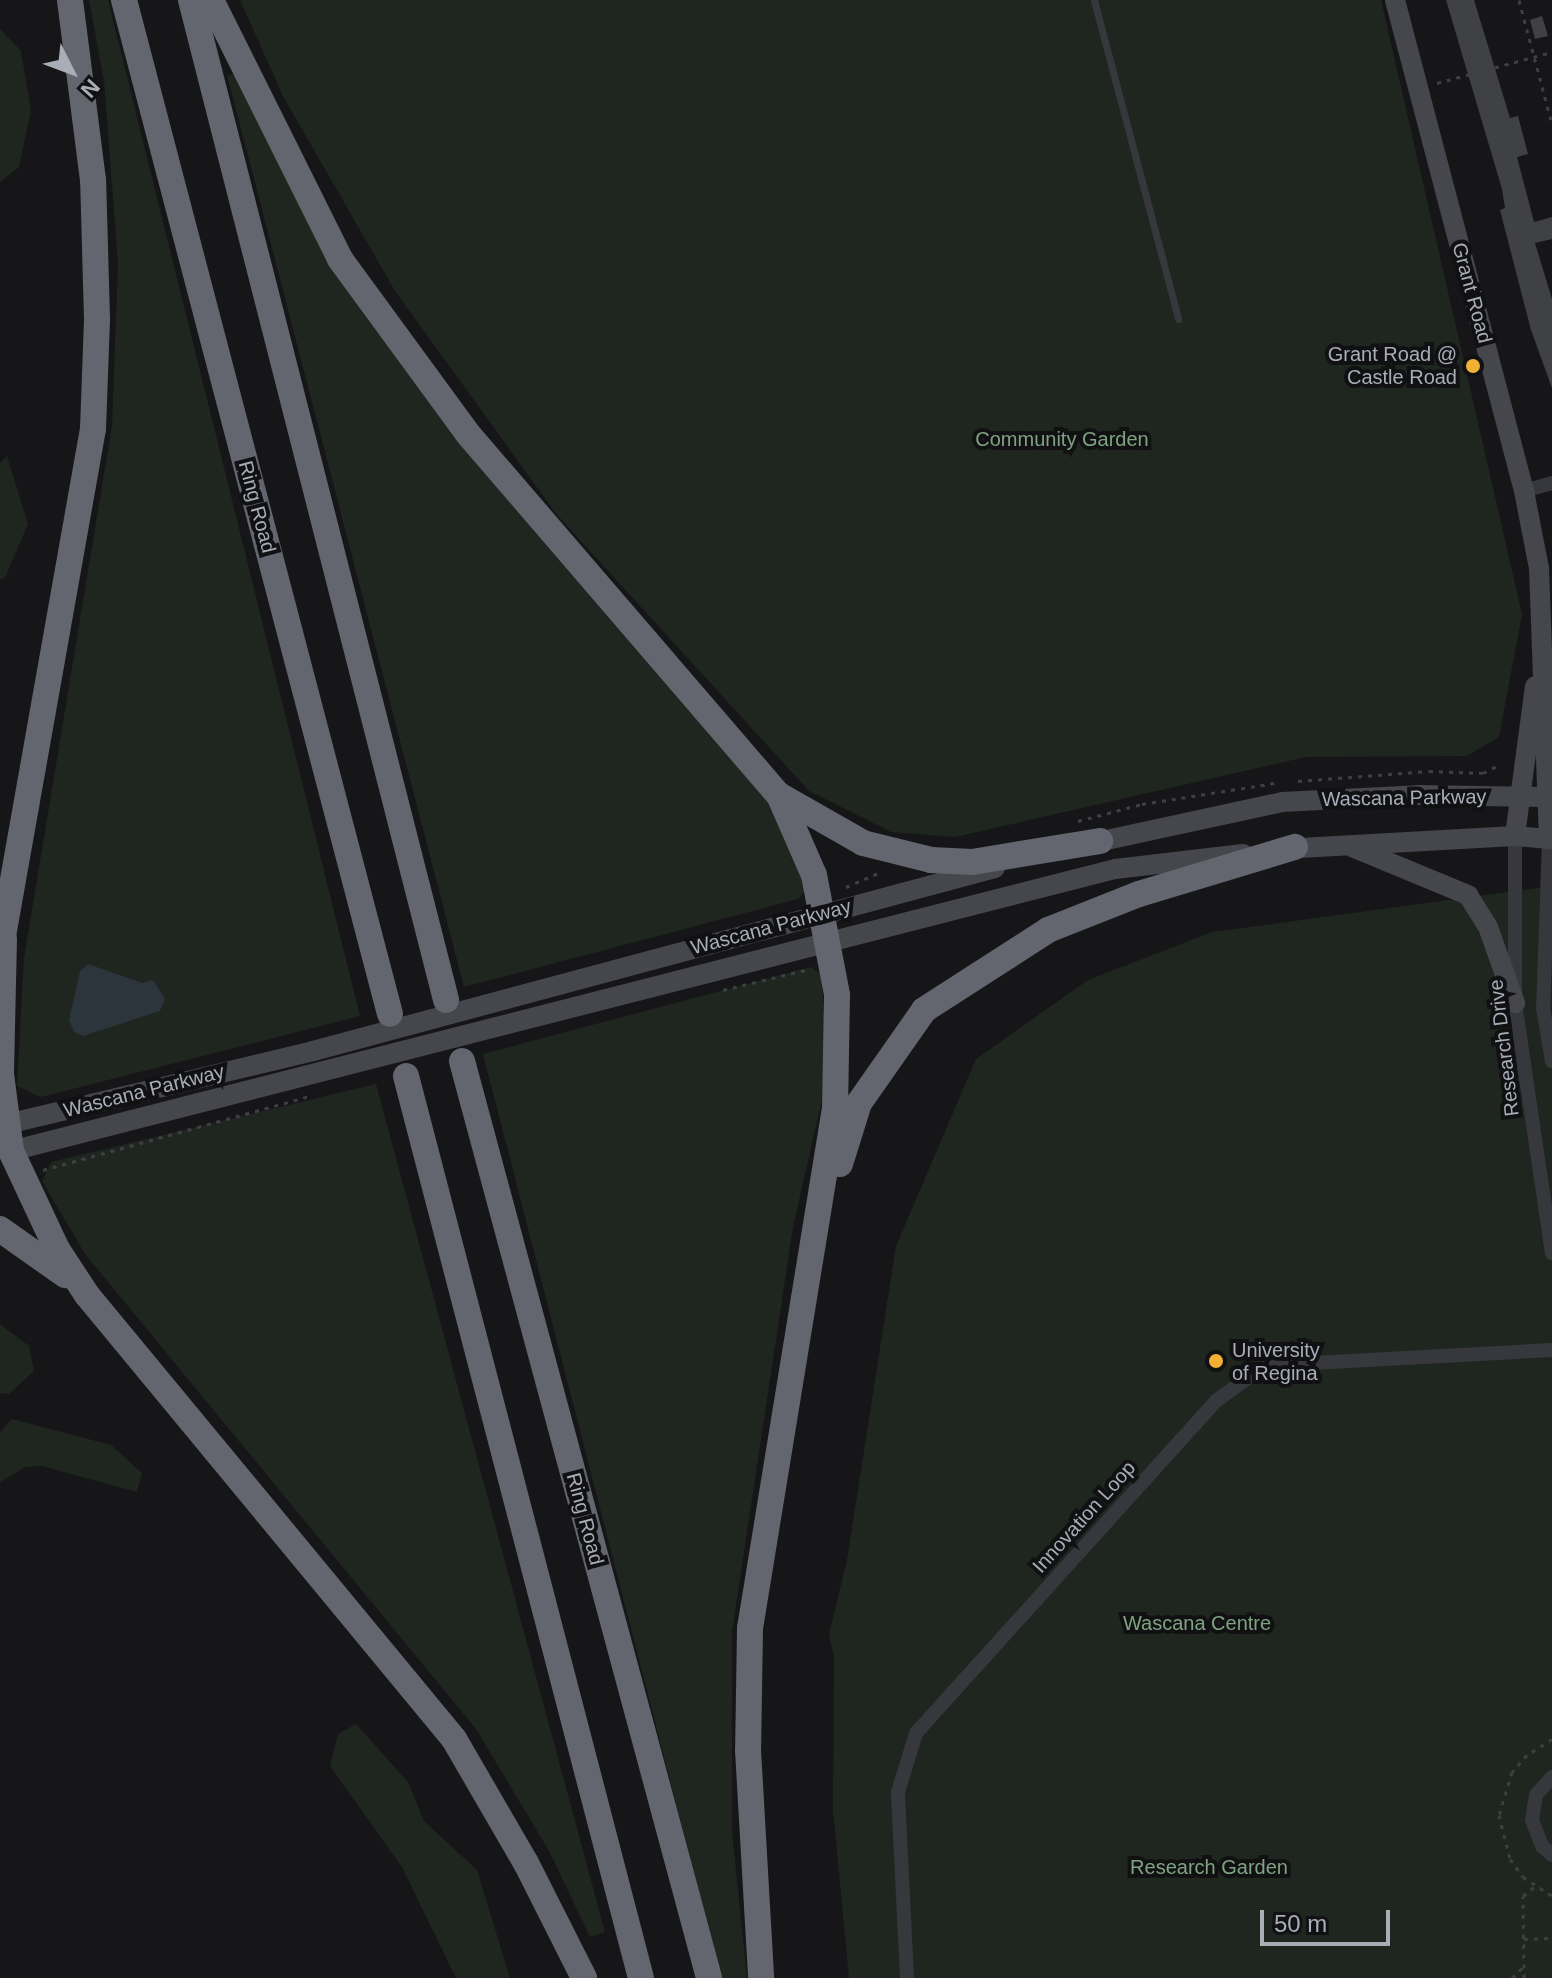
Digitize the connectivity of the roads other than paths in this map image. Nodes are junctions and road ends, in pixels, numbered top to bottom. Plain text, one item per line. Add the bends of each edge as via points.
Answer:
1 (70, 0) edge
2 (124, 0) edge
3 (191, 0) edge
4 (211, 0) edge
5 (1094, 0) edge
6 (1395, 0) edge
7 (1178, 319) dead end
8 (1552, 483) edge
9 (1524, 491) junction
10 (1542, 635) junction
11 (779, 795) junction
12 (1517, 796) junction
13 (1551, 797) edge
14 (1515, 836) junction
15 (1551, 839) edge
16 (1100, 841) junction
17 (1341, 843) junction
18 (1295, 847) junction
19 (822, 912) junction
20 (828, 945) junction
21 (2, 946) edge
22 (446, 1000) dead end
23 (1515, 1003) junction
24 (390, 1014) dead end
25 (462, 1061) dead end
26 (1552, 1061) edge
27 (406, 1076) dead end
28 (4, 1125) edge
29 (6, 1153) edge
30 (0, 1229) edge
31 (1552, 1253) edge
32 (811, 1259) junction
33 (87, 1295) junction
34 (1552, 1350) edge
35 (1552, 1777) edge
36 (1552, 1855) edge
37 (584, 1978) edge
38 (641, 1978) edge
39 (709, 1978) edge
40 (761, 1978) edge
41 (907, 1978) edge

1 - 21 highway via 93,180 93,429
2 - 24 highway, Ring Road
3 - 22 highway
4 - 11 highway via 340,259 468,434
5 - 7 lane
6 - 9 main road, Grant Road
8 - 9 street
9 - 10 main road, Grant Road via 1539,568
10 - 12 main road, Grant Road
10 - 13 main road, Grant Road
11 - 16 highway via 863,843 931,860 972,862
11 - 19 highway via 814,875
12 - 13 main road, Wascana Parkway
12 - 14 main road, Grant Road
12 - 16 main road, Wascana Parkway via 1282,802
13 - 15 main road, Grant Road
14 - 15 main road, Wascana Parkway
14 - 17 main road, Wascana Parkway
14 - 23 street, Research Drive
15 - 26 street via 1543,1008
16 - 19 main road, Wascana Parkway
17 - 18 main road, Wascana Parkway
17 - 23 main road via 1468,895 1488,927
18 - 20 main road, Wascana Parkway via 1115,869
18 - 32 highway via 1139,894 1048,930 924,1010 859,1103
19 - 20 highway
19 - 28 main road, Wascana Parkway via 313,1051
20 - 29 main road, Wascana Parkway via 538,1018 322,1084
20 - 32 highway via 837,995 835,1108
21 - 28 highway
23 - 31 street, Research Drive
25 - 39 highway, Ring Road
27 - 38 highway
28 - 29 highway
29 - 33 highway
30 - 33 highway via 43,1256
32 - 40 highway via 750,1628 748,1750
33 - 37 highway via 454,1739
34 - 41 street, Innovation Loop via 1271,1367 1260,1369 1216,1401 916,1733 898,1792
35 - 36 street via 1536,1795 1532,1820 1542,1846

